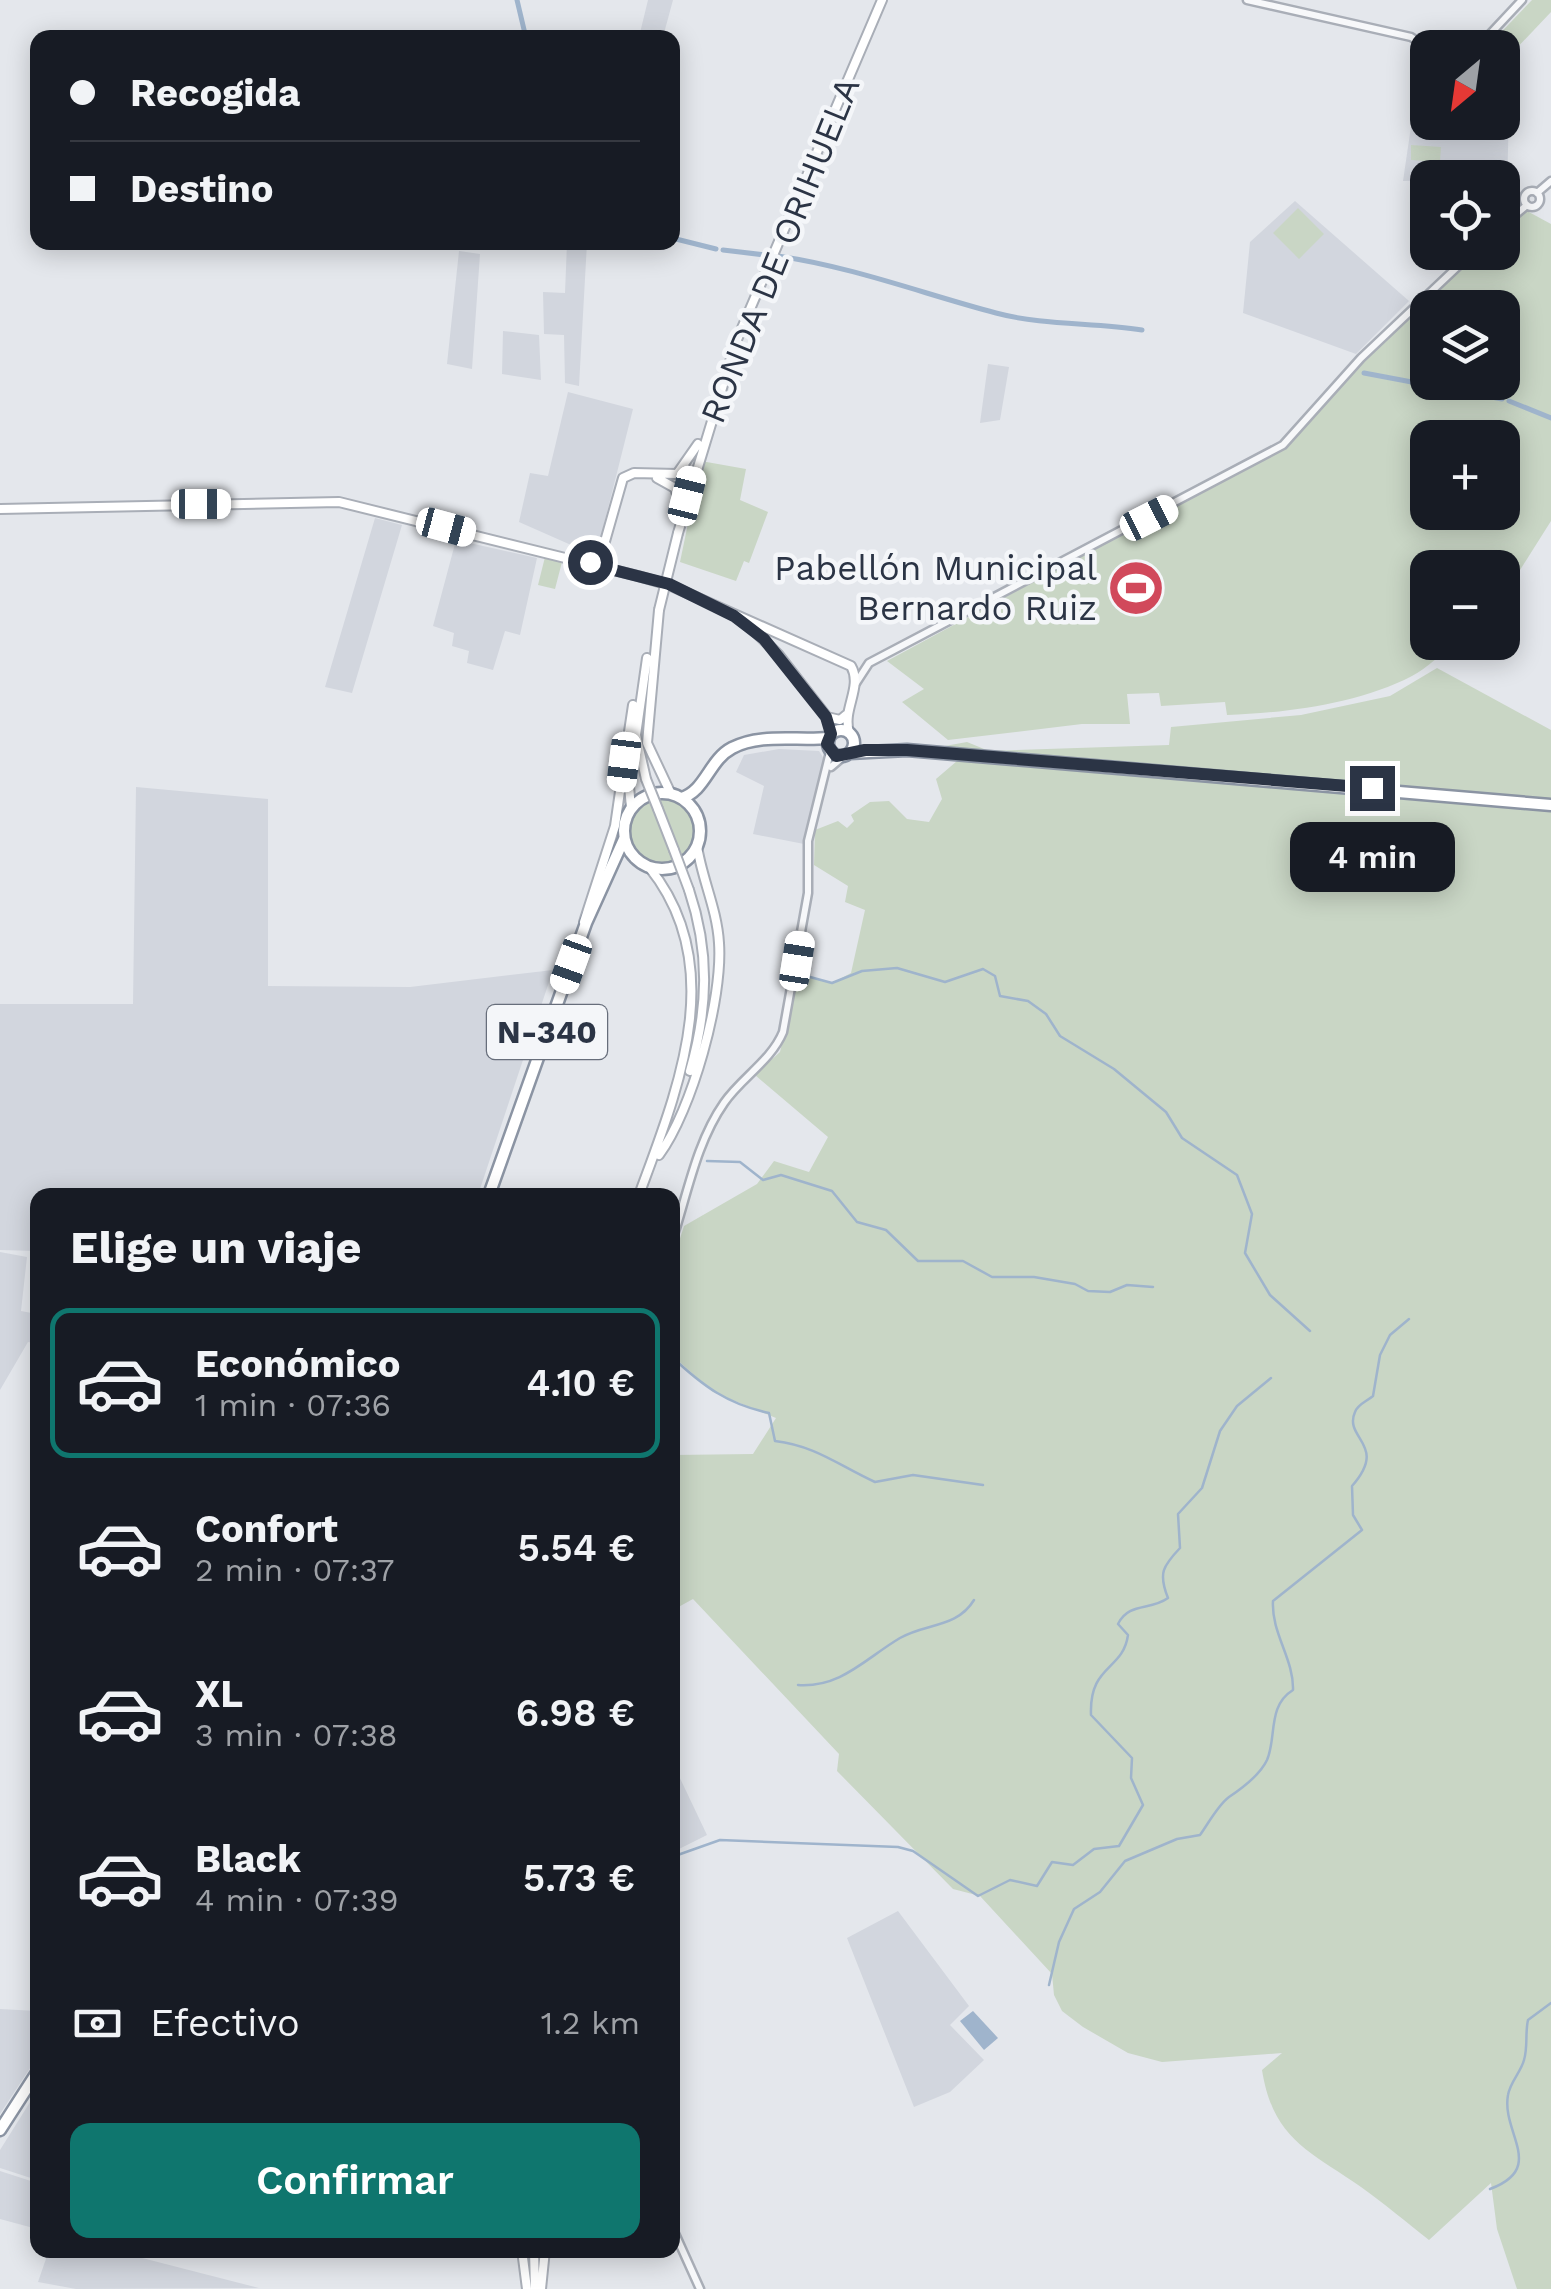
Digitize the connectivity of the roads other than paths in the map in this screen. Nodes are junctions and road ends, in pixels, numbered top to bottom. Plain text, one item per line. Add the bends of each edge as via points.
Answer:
1 (882, 0) edge
2 (1248, 0) edge
3 (1522, 0) edge
4 (1493, 30) edge
5 (1410, 37) edge
6 (1551, 181) edge
7 (1520, 210) edge
8 (1454, 270) edge
9 (707, 427) junction
10 (653, 476) junction
11 (0, 509) edge
12 (682, 517) junction
13 (603, 547) junction
14 (586, 563) junction
15 (598, 566) junction
16 (617, 570) junction
17 (659, 610) junction
18 (734, 616) junction
19 (790, 639) junction
20 (648, 652) junction
21 (778, 654) junction
22 (841, 661) junction
23 (869, 663) junction
24 (856, 682) junction
25 (846, 715) junction
26 (826, 717) junction
27 (850, 734) junction
28 (627, 742) junction
29 (829, 743) junction
30 (907, 750) junction
31 (847, 754) junction
32 (828, 772) junction
33 (676, 796) junction
34 (1551, 805) edge
35 (631, 808) junction
36 (696, 814) junction
37 (624, 839) junction
38 (698, 846) junction
39 (644, 865) junction
40 (609, 871) junction
41 (585, 925) junction
42 (658, 1155) junction
43 (491, 1188) edge
44 (643, 1188) edge
45 (644, 1188) edge
46 (680, 1217) edge
47 (30, 2084) edge
48 (0, 2130) edge
49 (680, 2245) edge
50 (524, 2258) edge
51 (534, 2258) edge
52 (542, 2258) edge
53 (534, 2289) edge
54 (700, 2289) edge

1 - 9 main road, RONDA DE ORIHUELA via 764,273
2 - 5 street
3 - 4 street
6 - 7 street via 1537,193 1538,204
8 - 23 street via 1361,358 1283,445
9 - 10 main road via 683,470
9 - 12 main road, RONDA DE ORIHUELA
10 - 12 main road via 674,488
10 - 13 main road via 623,478
11 - 14 main road via 347,503
12 - 17 main road, RONDA DE ORIHUELA, bridge
13 - 14 main road
13 - 15 main road
13 - 16 main road via 604,561
14 - 15 main road
15 - 16 main road
16 - 18 main road via 669,584
17 - 20 main road, RONDA DE ORIHUELA
17 - 33 main road via 646,743
18 - 19 main road
18 - 21 main road
19 - 21 main road via 778,644
19 - 22 main road
20 - 28 main road
20 - 42 main road, RONDA DE ORIHUELA, bridge via 636,724 646,779 689,890 705,962 703,1021
21 - 26 main road
22 - 23 street
22 - 24 main road
23 - 24 street
24 - 25 main road
25 - 26 main road
25 - 27 main road
26 - 29 main road
27 - 29 highway
27 - 30 highway
27 - 31 highway
28 - 35 main road
28 - 41 main road via 615,826
29 - 31 highway
29 - 32 street
29 - 33 highway via 757,740 734,747 711,765 694,793
29 - 36 highway via 736,753 710,778
30 - 31 highway
30 - 34 highway
31 - 32 street
32 - 46 street via 808,841 808,893 783,1032 709,1129
33 - 35 highway via 644,796
33 - 36 highway
35 - 37 highway, N-340
36 - 38 highway
37 - 39 highway
37 - 40 highway, N-340
38 - 39 highway via 678,866
38 - 42 main road via 716,922 716,996 700,1057
39 - 40 highway via 620,863
39 - 44 main road via 684,936 692,1006 682,1080
40 - 41 highway, N-340
41 - 43 highway, N-340
42 - 45 main road, RONDA DE ORIHUELA
47 - 48 highway
49 - 54 street
50 - 53 main road
51 - 53 main road
52 - 53 main road

